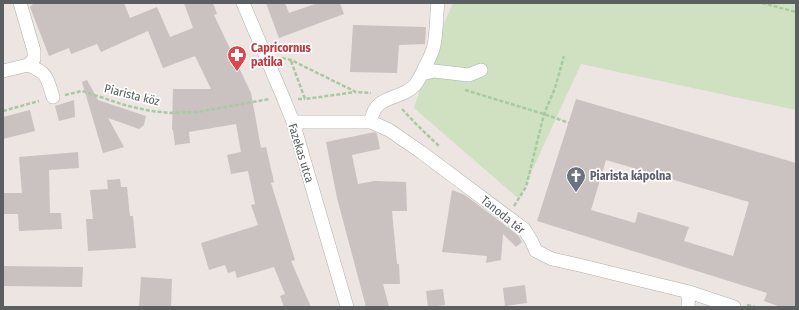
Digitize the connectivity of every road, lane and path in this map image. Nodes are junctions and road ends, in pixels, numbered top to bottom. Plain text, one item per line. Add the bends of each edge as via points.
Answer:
1 (20, 3) edge
2 (243, 3) edge
3 (438, 3) edge
4 (762, 3) edge
5 (796, 12) edge
6 (264, 53) junction
7 (564, 56) dead end
8 (291, 60) junction
9 (28, 65) junction
10 (481, 70) dead end
11 (3, 71) edge
12 (422, 74) junction
13 (464, 90) dead end
14 (356, 92) junction
15 (372, 93) dead end
16 (53, 97) junction
17 (283, 97) junction
18 (402, 109) dead end
19 (3, 111) edge
20 (544, 114) junction
21 (292, 122) junction
22 (370, 122) junction
23 (569, 123) dead end
24 (441, 148) dead end
25 (510, 211) dead end
26 (689, 292) junction
27 (738, 305) edge
28 (347, 307) edge
29 (688, 307) edge
30 (755, 307) edge

1 - 9 street via 34,51 34,59
2 - 6 street, Fazekas utca
3 - 12 street via 433,48
4 - 5 path
6 - 8 path
6 - 17 street, Fazekas utca
7 - 20 path
8 - 14 path
8 - 14 path via 305,99
9 - 11 street
9 - 16 street via 46,76
10 - 12 street via 469,75 434,71
12 - 22 street via 414,86 382,102 372,114
13 - 20 path
14 - 15 path
16 - 17 path, Piarista köz via 82,91 128,106 170,113 197,112
16 - 19 path, Piarista köz
17 - 21 street, Fazekas utca
18 - 24 path
20 - 23 path
20 - 25 path via 526,187
21 - 22 street, Tanoda tér
21 - 28 street, Fazekas utca
22 - 26 street, Tanoda tér via 390,130 524,230 536,251 552,259
26 - 27 street, Tanoda tér
26 - 29 street
27 - 30 path

